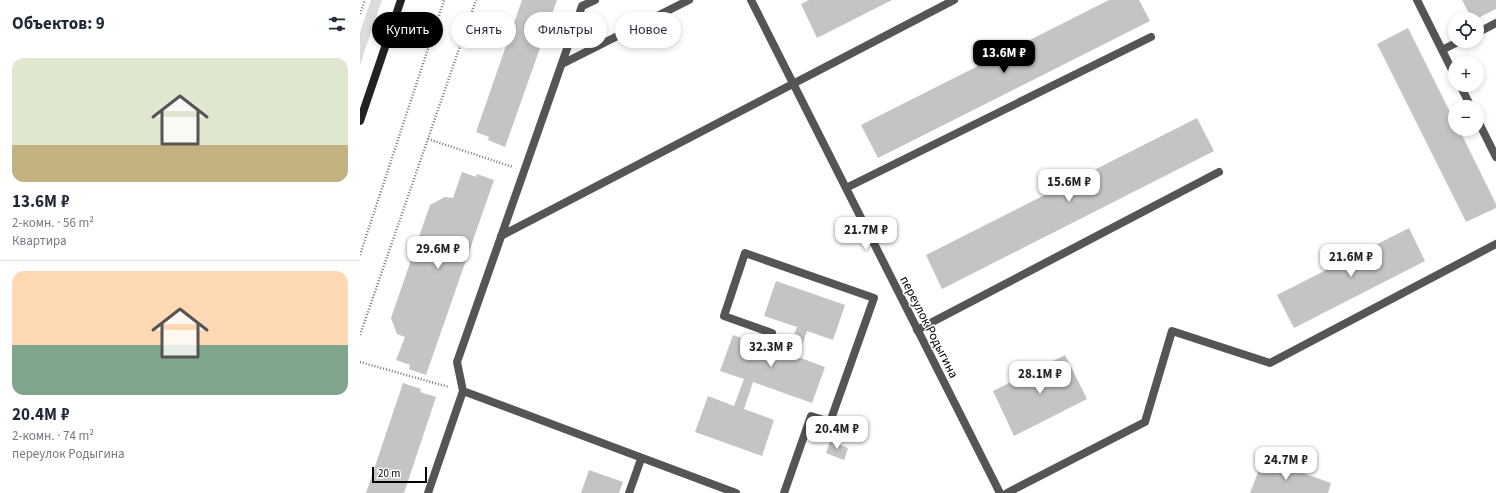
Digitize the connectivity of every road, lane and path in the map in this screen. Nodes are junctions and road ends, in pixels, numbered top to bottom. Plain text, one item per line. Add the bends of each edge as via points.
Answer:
1 (365, 0) edge
2 (401, 0) edge
3 (444, 0) edge
4 (476, 0) edge
5 (595, 0) edge
6 (687, 0) edge
7 (751, 0) edge
8 (954, 0) edge
9 (1417, 0) edge
10 (472, 12) edge
11 (360, 14) edge
12 (1496, 24) edge
13 (1484, 30) edge
14 (1151, 37) dead end
15 (1448, 47) edge
16 (460, 48) edge
17 (1442, 50) junction
18 (1448, 62) edge
19 (562, 64) junction
20 (793, 83) junction
21 (360, 121) edge
22 (1484, 134) edge
23 (428, 138) junction
24 (1495, 155) edge
25 (525, 171) junction
26 (1219, 172) dead end
27 (846, 188) junction
28 (502, 236) junction
29 (1496, 244) edge
30 (360, 255) edge
31 (917, 330) junction
32 (772, 333) dead end
33 (360, 335) edge
34 (360, 362) edge
35 (463, 391) junction
36 (641, 459) junction
37 (428, 493) edge
38 (629, 493) edge
39 (736, 493) edge
40 (784, 493) edge
41 (1000, 493) edge
42 (1007, 493) edge

1 - 11 path
2 - 21 main road
3 - 30 path
4 - 10 path
5 - 19 street via 582,6
6 - 19 street
7 - 20 street, переулок Родыгина
8 - 20 street
9 - 17 street
12 - 13 street
14 - 27 street
15 - 17 street
16 - 23 path
17 - 18 street
19 - 25 street
20 - 27 street, переулок Родыгина
20 - 28 street
22 - 24 street
23 - 25 path
23 - 33 path
25 - 28 street
26 - 31 street
27 - 31 street, переулок Родыгина
28 - 35 street via 457,362
29 - 42 street via 1270,363 1172,331 1145,422
31 - 41 street, переулок Родыгина
32 - 40 street via 724,316 745,253 874,298 830,422 811,416
34 - 35 path
35 - 36 street
35 - 37 street
36 - 38 street
36 - 39 street

